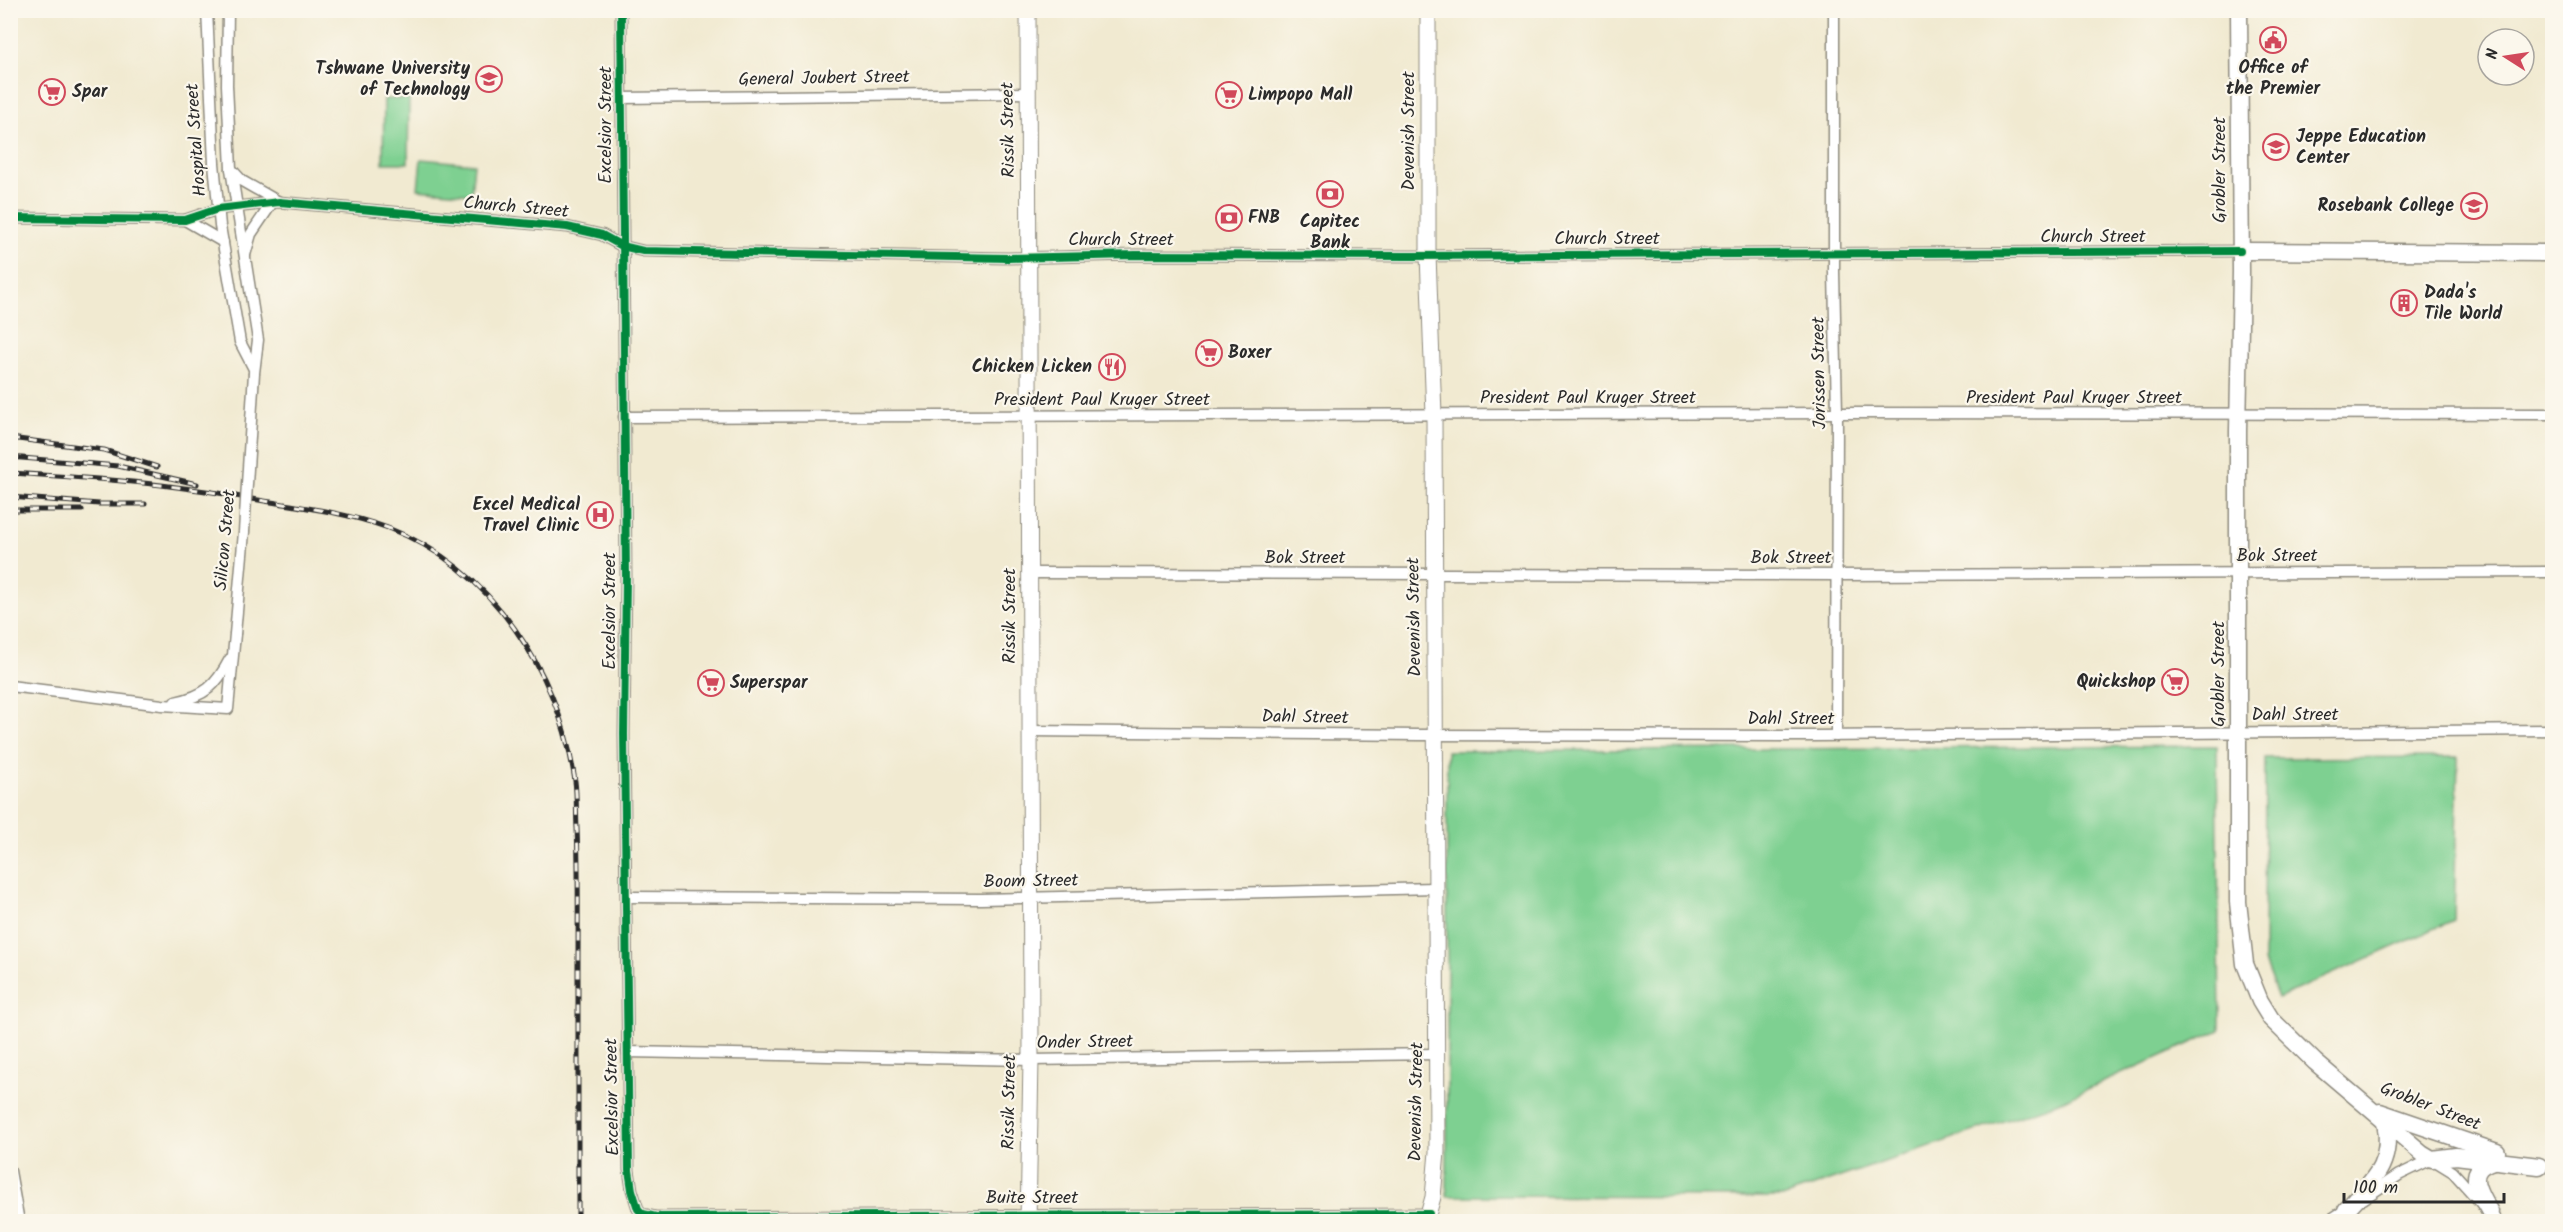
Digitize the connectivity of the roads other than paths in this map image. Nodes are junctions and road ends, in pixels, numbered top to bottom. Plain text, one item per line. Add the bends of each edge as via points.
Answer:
1 (207, 10) edge
2 (228, 10) edge
3 (621, 10) edge
4 (1028, 10) edge
5 (1428, 10) edge
6 (1834, 10) edge
7 (2239, 10) edge
8 (1027, 93) junction
9 (621, 98) junction
10 (231, 169) junction
11 (275, 203) junction
12 (236, 206) junction
13 (218, 209) junction
14 (10, 218) edge
15 (185, 220) junction
16 (222, 242) junction
17 (622, 246) junction
18 (2240, 251) junction
19 (1834, 253) junction
20 (2553, 253) edge
21 (1428, 255) junction
22 (244, 256) junction
23 (1029, 257) junction
24 (254, 371) junction
25 (1837, 413) junction
26 (2238, 414) junction
27 (2553, 414) edge
28 (1434, 415) junction
29 (624, 417) junction
30 (1030, 417) junction
31 (2553, 572) edge
32 (1029, 573) junction
33 (2239, 573) junction
34 (1434, 574) junction
35 (1837, 575) junction
36 (232, 655) junction
37 (10, 686) edge
38 (162, 705) junction
39 (2553, 730) edge
40 (1029, 731) junction
41 (2238, 732) junction
42 (1436, 735) junction
43 (1836, 736) junction
44 (1435, 888) junction
45 (627, 897) junction
46 (1029, 898) junction
47 (627, 1052) junction
48 (1437, 1053) junction
49 (1031, 1060) junction
50 (2371, 1108) junction
51 (2385, 1122) junction
52 (2432, 1159) junction
53 (2499, 1159) junction
54 (2546, 1167) edge
55 (10, 1171) edge
56 (638, 1209) joint
57 (2346, 1210) junction
58 (2494, 1217) edge
59 (1028, 1218) edge
60 (1427, 1218) edge
61 (19, 1221) edge
62 (2327, 1221) edge

1 - 13 street, Hospital Street
2 - 10 street, Hospital Street
3 - 9 street, Excelsior Street
4 - 8 main road, Rissik Street
5 - 21 main road, Devenish Street
6 - 19 street, Jorissen Street
7 - 18 main road, Grobler Street
8 - 9 street, General Joubert Street
8 - 23 main road, Rissik Street
9 - 17 street, Excelsior Street
10 - 11 street, Church Street
10 - 12 street, Hospital Street
11 - 12 street, Church Street
11 - 17 street, Church Street via 567,227 602,235
11 - 22 street via 251,234
12 - 13 street, Church Street
12 - 22 street, Hospital Street
13 - 15 street, Church Street
13 - 16 street, Hospital Street
14 - 15 street, Church Street
15 - 16 street
16 - 24 street, Hospital Street via 240,342
17 - 23 street, Church Street via 662,252
17 - 29 street, Excelsior Street
18 - 19 street, Church Street
18 - 20 main road, Church Street
18 - 26 main road, Grobler Street
19 - 21 street, Church Street
19 - 25 street, Jorissen Street
21 - 23 street, Church Street
21 - 28 main road, Devenish Street
22 - 24 street, Hospital Street via 258,340
23 - 30 main road, Rissik Street
24 - 36 street, Silicon Street, bridge
25 - 26 street, President Paul Kruger Street
25 - 28 street, President Paul Kruger Street
25 - 35 street, Jorissen Street
26 - 27 street, President Paul Kruger Street
26 - 33 main road, Grobler Street
28 - 30 street, President Paul Kruger Street
28 - 34 main road, Devenish Street
29 - 30 street, President Paul Kruger Street
29 - 45 street, Excelsior Street
30 - 32 main road, Rissik Street
31 - 33 street, Bok Street
32 - 34 street, Bok Street
32 - 40 main road, Rissik Street
33 - 35 street, Bok Street
33 - 41 main road, Grobler Street
34 - 35 street, Bok Street
34 - 42 main road, Devenish Street
35 - 43 street, Jorissen Street
36 - 38 street via 222,675 202,695
36 - 38 street, Silicon Street via 228,709
37 - 38 street
39 - 41 street, Dahl Street
40 - 42 street, Dahl Street
40 - 46 main road, Rissik Street
41 - 43 street, Dahl Street
41 - 50 main road, Grobler Street via 2238,902 2245,964 2271,1018 2315,1062
42 - 43 street, Dahl Street
42 - 44 main road, Devenish Street
44 - 46 street, Boom Street
44 - 48 main road, Devenish Street
45 - 46 street, Boom Street
45 - 47 street, Excelsior Street
46 - 49 main road, Rissik Street
47 - 49 street, Onder Street
47 - 56 street, Excelsior Street via 629,1170
48 - 49 street, Onder Street
48 - 60 main road, Devenish Street via 1437,1152
49 - 59 main road, Rissik Street
50 - 51 main road
50 - 54 main road, Grobler Street
51 - 52 main road
51 - 57 main road via 2388,1148 2383,1164
52 - 53 main road, Grobler Street
52 - 57 street
52 - 58 street via 2452,1172
53 - 54 main road, Grobler Street
53 - 58 main road via 2486,1162 2476,1177 2479,1194
55 - 61 street
56 - 59 street, Buite Street via 656,1217
57 - 62 street
59 - 60 street, Buite Street

